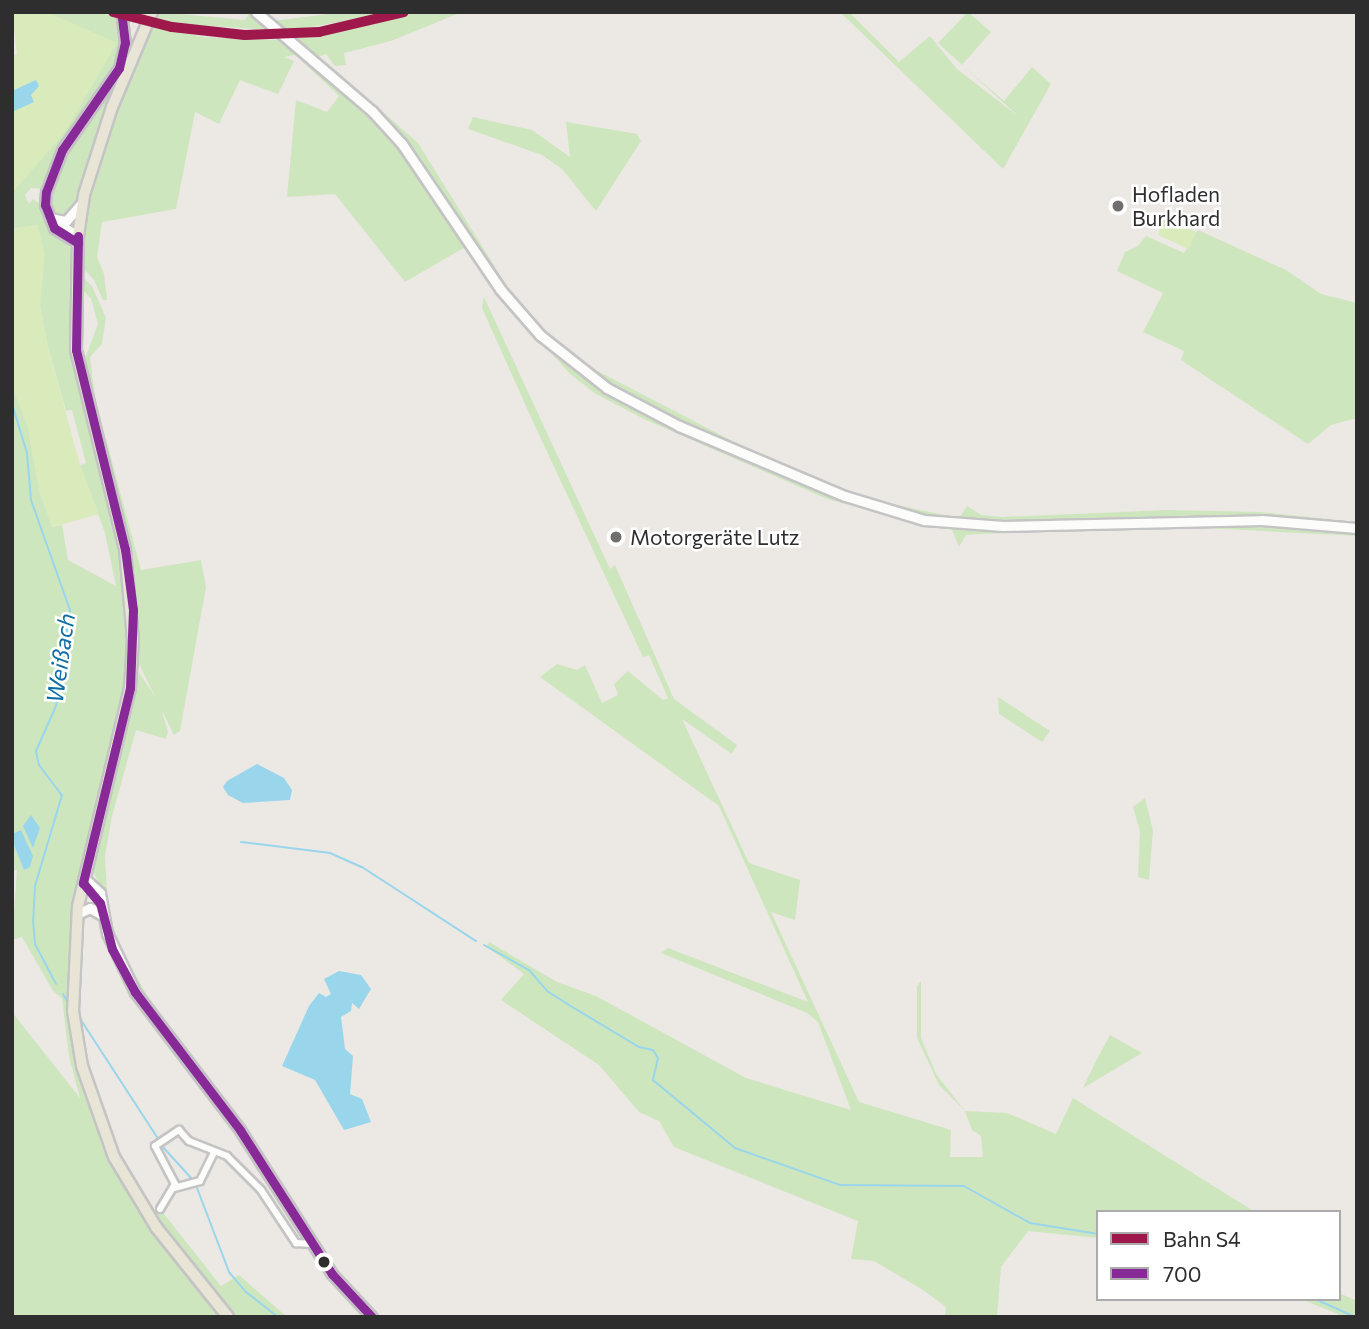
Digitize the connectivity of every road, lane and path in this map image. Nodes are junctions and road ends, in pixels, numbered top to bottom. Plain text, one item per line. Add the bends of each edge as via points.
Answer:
1 (121, 12) edge
2 (152, 12) edge
3 (256, 12) edge
4 (85, 195) junction
5 (50, 218) junction
6 (78, 239) junction
7 (1357, 528) edge
8 (84, 880) junction
9 (77, 914) junction
10 (102, 915) junction
11 (214, 1152) junction
12 (174, 1188) junction
13 (160, 1209) dead end
14 (312, 1244) junction
15 (228, 1317) edge
16 (372, 1317) edge

1 - 5 main road via 122,60 62,150 46,192
2 - 4 main road via 112,107
3 - 7 main road via 372,111 401,144 500,289 540,335 607,388 679,426 845,496 945,523 1017,526 1187,519
4 - 5 main road via 71,219
4 - 6 main road
5 - 6 main road
6 - 8 main road via 76,350 125,549 133,610 130,688
8 - 9 main road
8 - 10 main road via 100,903
9 - 10 main road via 90,908
9 - 15 main road via 72,975 82,1066 114,1157 175,1251
10 - 14 main road via 112,949 135,992 240,1130
11 - 12 street via 200,1181
11 - 12 street via 189,1141 179,1130 158,1144 155,1149
11 - 14 street via 227,1156 261,1190 296,1242
12 - 13 street
14 - 16 main road

